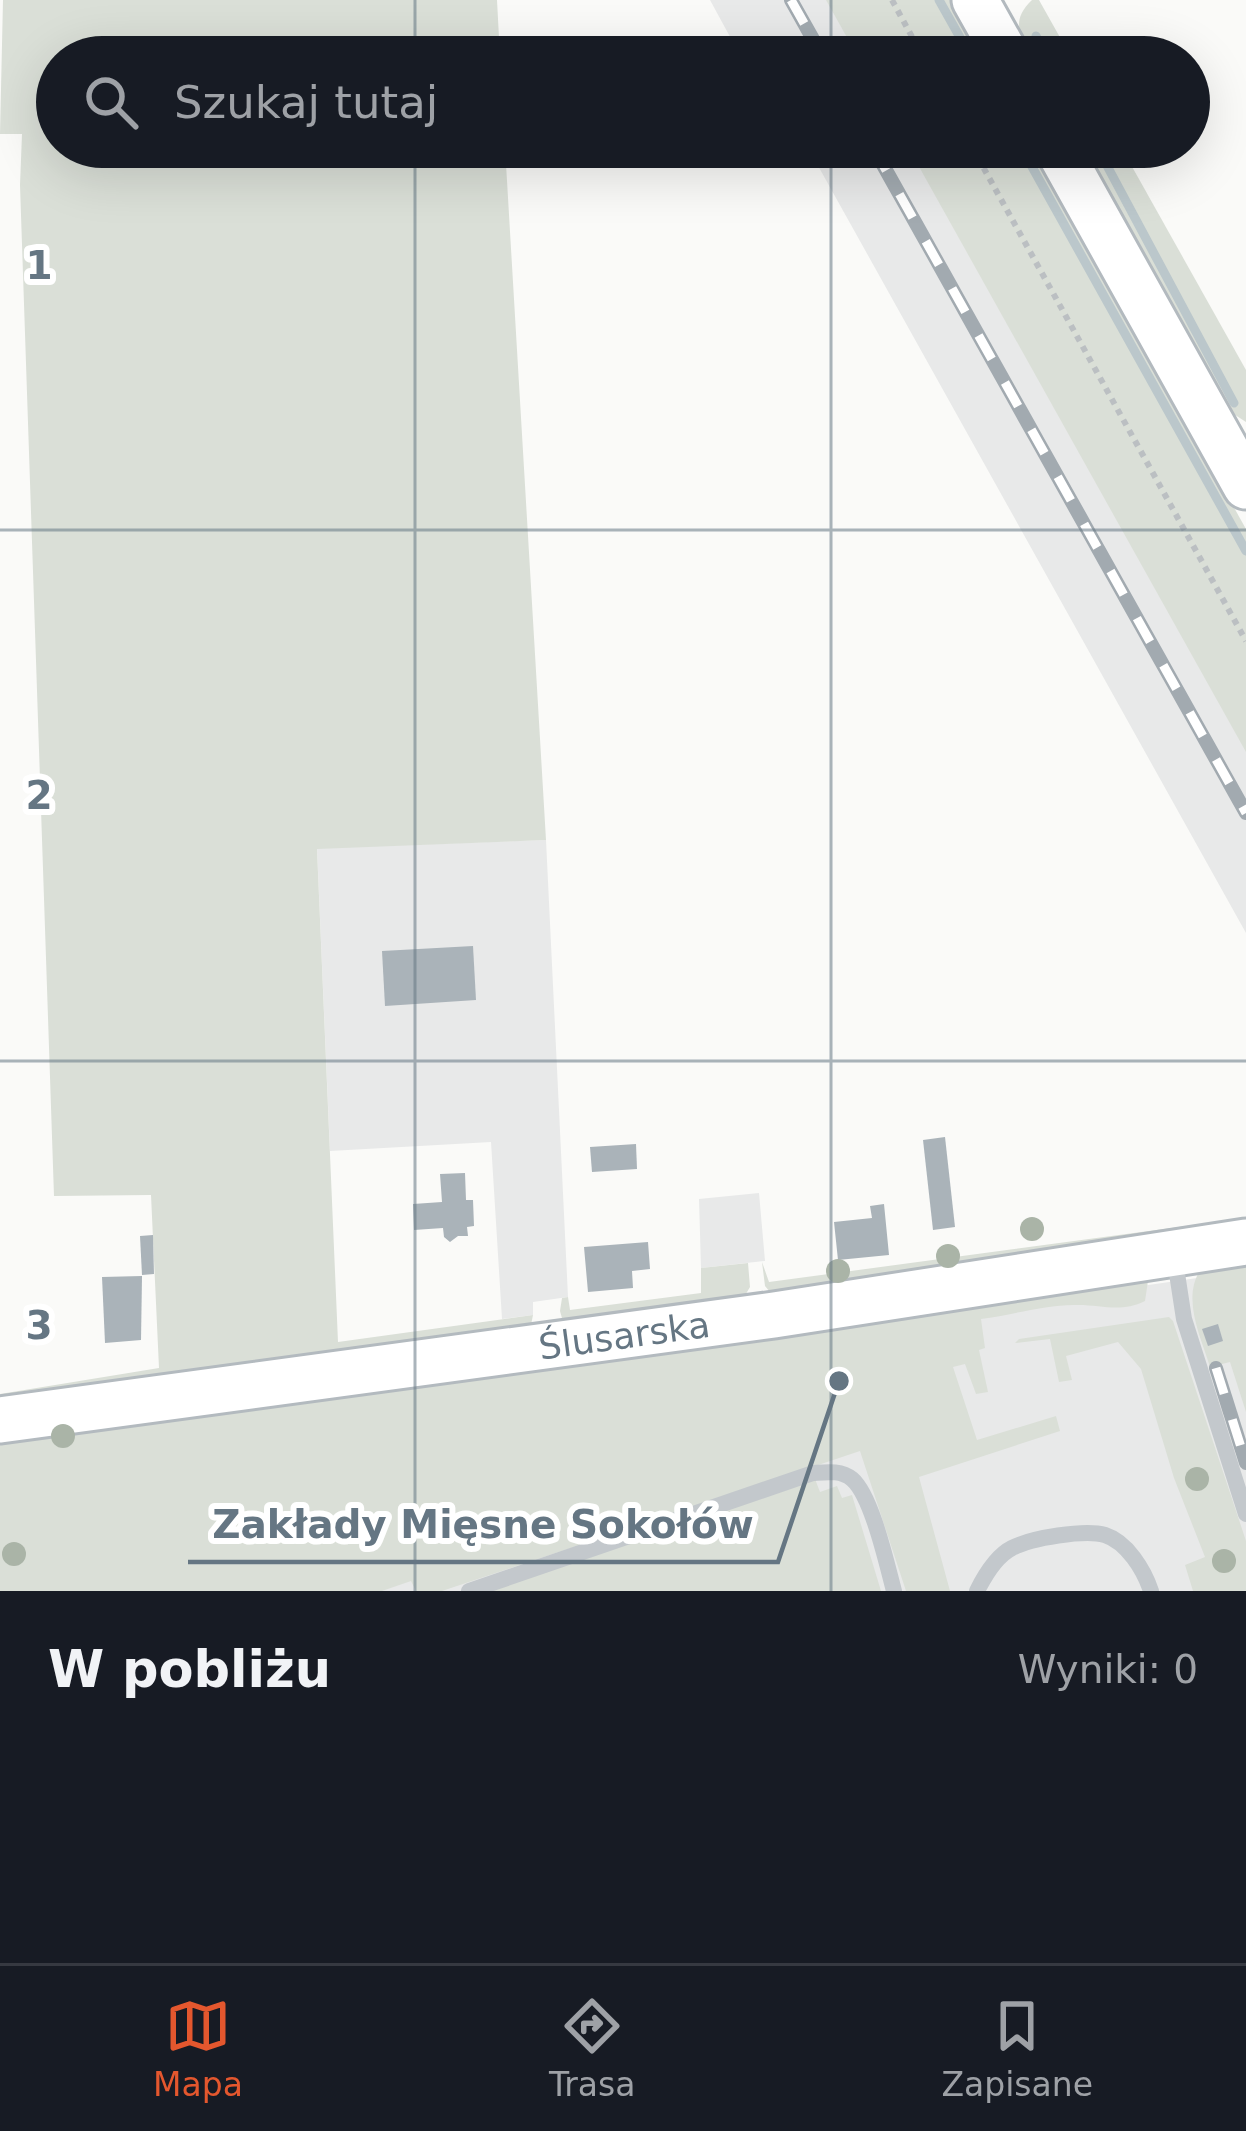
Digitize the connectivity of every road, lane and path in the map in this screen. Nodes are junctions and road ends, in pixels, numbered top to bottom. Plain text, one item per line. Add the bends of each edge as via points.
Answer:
1 (892, 0) edge
2 (975, 0) edge
3 (912, 36) edge
4 (995, 36) edge
5 (984, 168) edge
6 (1069, 168) edge
7 (1246, 486) edge
8 (1246, 641) edge
9 (1246, 1242) edge
10 (1174, 1253) junction
11 (0, 1420) edge
12 (1246, 1514) edge
13 (469, 1591) edge
14 (894, 1591) edge
15 (977, 1591) edge
16 (1151, 1591) edge

1 - 3 path
2 - 4 street
5 - 8 path
6 - 7 street
9 - 10 street, Ślusarska
10 - 11 street, Ślusarska
10 - 12 lane via 1184,1319
13 - 14 lane via 830,1472 848,1476 861,1492
15 - 16 lane via 1012,1548 1080,1532 1107,1535 1130,1553

